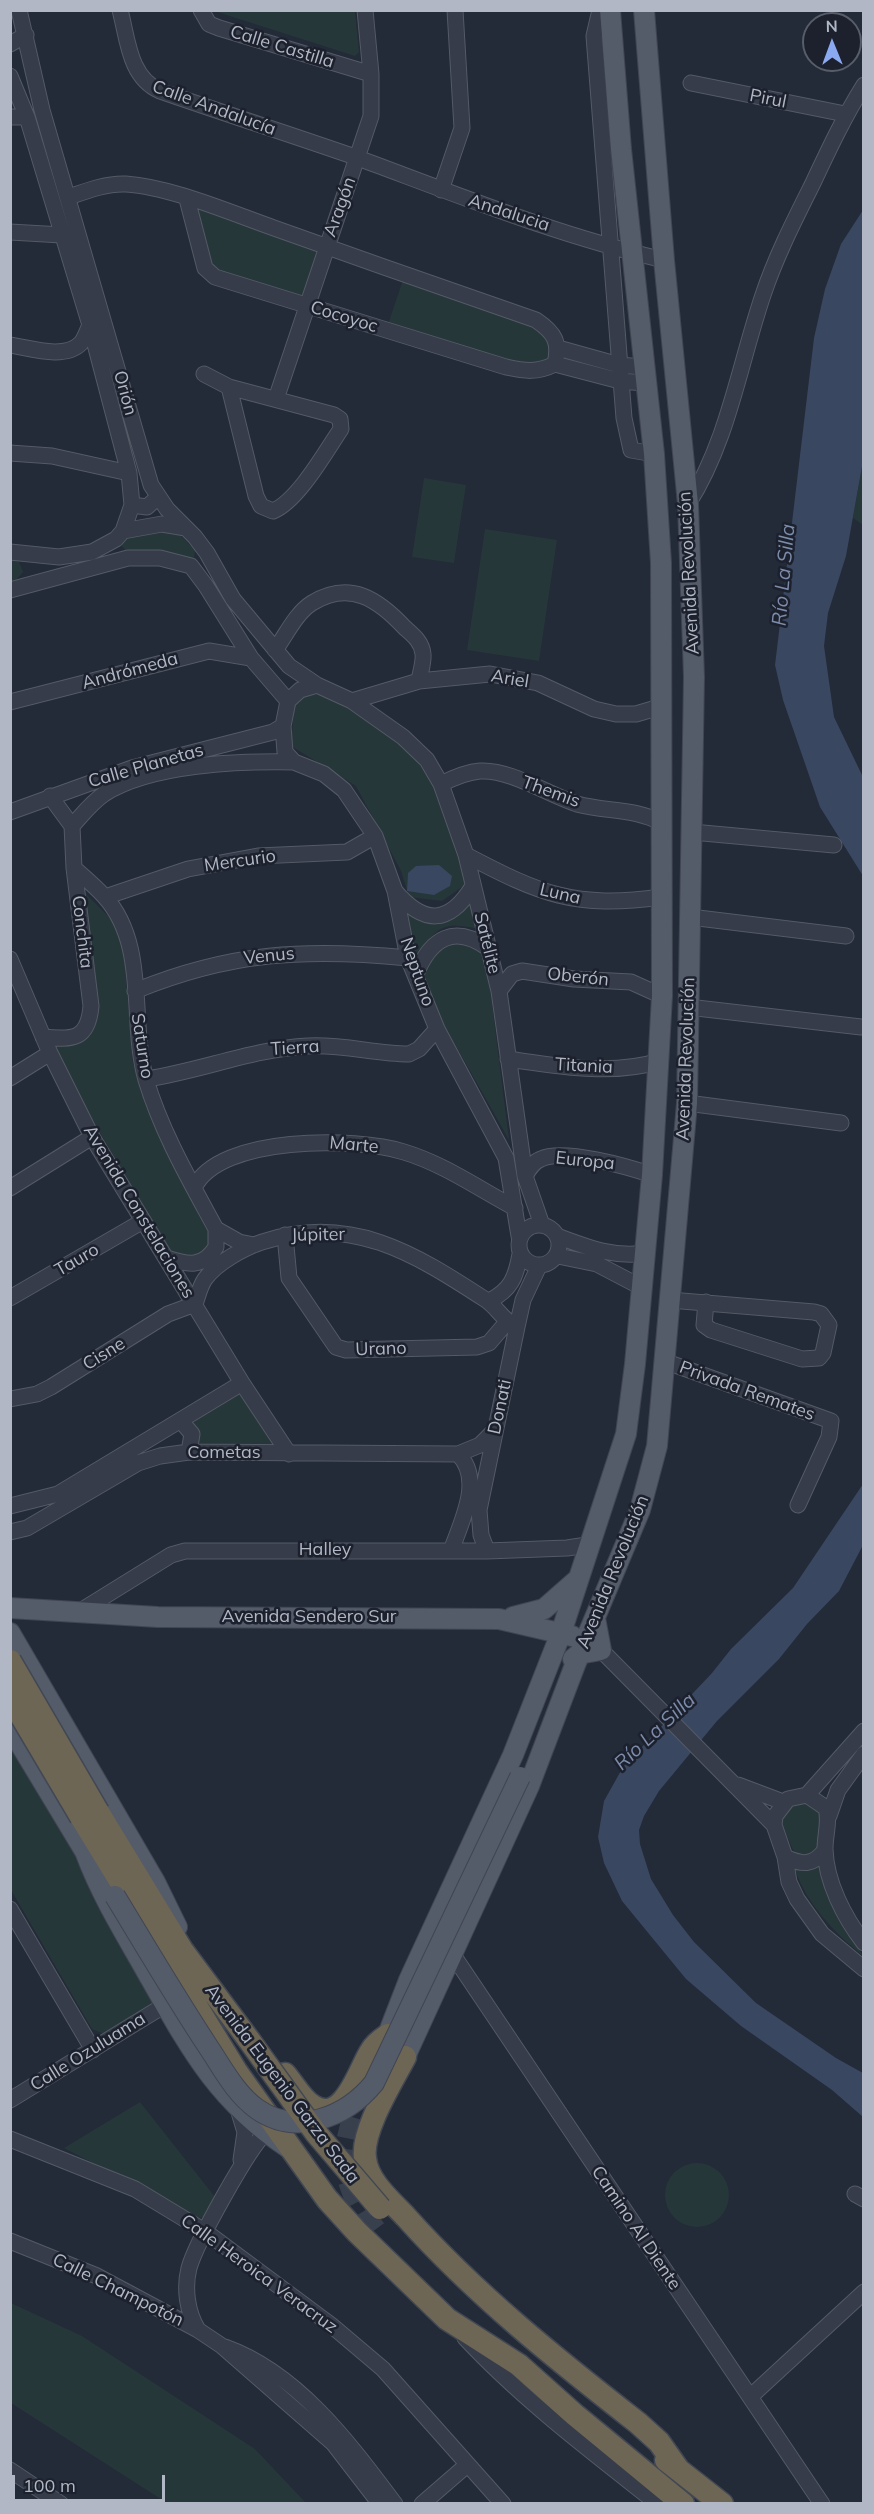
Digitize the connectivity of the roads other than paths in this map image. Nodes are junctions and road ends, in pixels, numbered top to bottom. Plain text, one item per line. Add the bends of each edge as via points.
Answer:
1 (19, 10) edge
2 (120, 10) edge
3 (201, 10) edge
4 (365, 10) edge
5 (455, 10) edge
6 (600, 10) edge
7 (610, 10) edge
8 (644, 10) edge
9 (26, 36) junction
10 (10, 44) edge
11 (371, 74) junction
12 (10, 76) edge
13 (692, 83) dead end
14 (864, 86) edge
15 (845, 114) junction
16 (10, 117) edge
17 (27, 117) junction
18 (358, 158) junction
19 (441, 190) junction
20 (69, 197) junction
21 (187, 199) junction
22 (10, 232) edge
23 (62, 236) junction
24 (326, 246) junction
25 (611, 247) junction
26 (634, 253) junction
27 (664, 260) junction
28 (306, 305) junction
29 (90, 325) junction
30 (10, 345) edge
31 (558, 348) junction
32 (555, 364) junction
33 (620, 373) junction
34 (204, 374) dead end
35 (644, 375) junction
36 (229, 387) junction
37 (276, 399) junction
38 (10, 453) edge
39 (654, 454) junction
40 (129, 473) junction
41 (158, 497) junction
42 (688, 504) junction
43 (132, 505) junction
44 (660, 524) junction
45 (186, 528) junction
46 (689, 533) junction
47 (119, 535) junction
48 (10, 552) edge
49 (207, 553) junction
50 (29, 555) junction
51 (128, 558) junction
52 (190, 566) junction
53 (18, 588) edge
54 (275, 650) junction
55 (251, 658) junction
56 (289, 666) junction
57 (419, 681) junction
58 (274, 684) junction
59 (317, 685) junction
60 (288, 701) junction
61 (352, 701) junction
62 (10, 702) edge
63 (663, 706) junction
64 (283, 726) junction
65 (294, 762) junction
66 (441, 784) junction
67 (50, 796) junction
68 (10, 812) edge
69 (662, 823) junction
70 (72, 826) junction
71 (692, 832) junction
72 (375, 836) junction
73 (834, 845) dead end
74 (466, 855) junction
75 (74, 868) junction
76 (473, 886) junction
77 (395, 891) junction
78 (105, 897) junction
79 (661, 897) junction
80 (690, 917) junction
81 (846, 936) dead end
82 (488, 948) junction
83 (408, 957) junction
84 (10, 959) edge
85 (416, 974) junction
86 (17, 984) edge
87 (135, 991) junction
88 (499, 992) junction
89 (662, 996) junction
90 (688, 1007) junction
91 (861, 1027) dead end
92 (437, 1029) junction
93 (44, 1037) junction
94 (50, 1053) junction
95 (508, 1059) junction
96 (660, 1061) junction
97 (10, 1078) edge
98 (146, 1079) junction
99 (687, 1103) junction
100 (842, 1123) dead end
101 (92, 1137) junction
102 (652, 1175) junction
103 (525, 1176) junction
104 (10, 1188) edge
105 (194, 1188) junction
106 (515, 1208) junction
107 (143, 1221) junction
108 (542, 1225) junction
109 (216, 1229) junction
110 (285, 1235) junction
111 (519, 1236) junction
112 (557, 1236) junction
113 (254, 1245) junction
114 (646, 1253) junction
115 (520, 1254) junction
116 (558, 1256) junction
117 (167, 1258) junction
118 (539, 1266) junction
119 (641, 1287) junction
120 (10, 1298) edge
121 (670, 1300) junction
122 (489, 1301) junction
123 (706, 1302) junction
124 (195, 1304) junction
125 (512, 1324) junction
126 (664, 1361) junction
127 (242, 1383) junction
128 (10, 1399) edge
129 (181, 1421) junction
130 (495, 1430) junction
131 (626, 1434) junction
132 (657, 1446) junction
133 (189, 1452) junction
134 (289, 1454) junction
135 (458, 1454) junction
136 (613, 1479) junction
137 (645, 1491) junction
138 (798, 1505) dead end
139 (10, 1506) edge
140 (10, 1532) edge
141 (587, 1545) junction
142 (451, 1551) junction
143 (488, 1551) junction
144 (577, 1580) junction
145 (10, 1608) edge
146 (56, 1611) junction
147 (79, 1612) junction
148 (595, 1618) junction
149 (499, 1619) junction
150 (12, 1643) edge
151 (580, 1643) junction
152 (37, 1681) junction
153 (10, 1697) edge
154 (10, 1716) edge
155 (61, 1721) junction
156 (10, 1727) edge
157 (864, 1731) edge
158 (22, 1743) junction
159 (864, 1754) edge
160 (733, 1783) junction
161 (807, 1796) junction
162 (783, 1803) junction
163 (89, 1814) junction
164 (829, 1816) junction
165 (774, 1825) junction
166 (825, 1850) junction
167 (86, 1854) junction
168 (785, 1857) junction
169 (10, 1909) edge
170 (864, 1942) edge
171 (182, 1950) junction
172 (451, 1952) junction
173 (864, 1970) edge
174 (409, 1980) junction
175 (433, 1991) junction
176 (165, 2005) junction
177 (398, 2010) junction
178 (421, 2025) junction
179 (388, 2034) junction
180 (246, 2035) junction
181 (214, 2036) junction
182 (93, 2050) junction
183 (405, 2057) joint
184 (368, 2079) tunnel mouth
185 (12, 2094) edge
186 (311, 2106) junction
187 (238, 2109) junction
188 (266, 2132) junction
189 (10, 2139) edge
190 (290, 2148) junction
191 (240, 2169) junction
192 (376, 2231) tunnel mouth
193 (206, 2232) junction
194 (10, 2241) edge
195 (864, 2292) edge
196 (447, 2319) junction
197 (198, 2330) junction
198 (222, 2346) junction
199 (519, 2365) junction
200 (750, 2397) junction
201 (467, 2465) junction
202 (678, 2469) junction
203 (10, 2470) edge
204 (814, 2500) edge
205 (61, 2504) edge
206 (380, 2504) edge
207 (395, 2504) edge
208 (422, 2504) edge
209 (503, 2504) edge
210 (658, 2504) edge
211 (683, 2504) edge
212 (722, 2504) edge

1 - 9 street, Orión
2 - 18 street, Calle Andalucía via 134,65 147,86
3 - 11 street, Calle Castilla via 209,24 219,28
4 - 11 street, Aragón
5 - 19 street via 462,128
6 - 25 street via 594,36
7 - 26 main road, Avenida Revolución
8 - 27 main road, Avenida Revolución
9 - 10 street
9 - 20 street, Orión via 42,110
11 - 18 street, Aragón via 370,116
12 - 17 street, Orión
13 - 15 street, Pirul
14 - 15 street
15 - 42 street via 763,294 720,441 706,476
16 - 17 street
17 - 23 street, Orión
18 - 19 street, Andalucia
18 - 24 street, Aragón
19 - 25 street, Andalucia
20 - 21 street via 125,184
20 - 41 street, Orión via 151,485
21 - 24 street
21 - 28 street, Cocoyoc via 209,273
22 - 23 street
23 - 29 street, Orión
24 - 28 street, Aragón
24 - 31 street via 536,320 549,329
25 - 26 street, Andalucia
25 - 33 street
26 - 27 street, Andalucia
26 - 35 main road, Avenida Revolución
27 - 42 main road, Avenida Revolución
28 - 32 street, Cocoyoc via 529,372
28 - 37 street, Aragón
29 - 30 street via 72,349
29 - 40 street, Orión
31 - 32 street
31 - 33 street, Cocoyoc
32 - 33 street, Cocoyoc
33 - 35 street, Cocoyoc
33 - 39 street via 631,450
34 - 36 street
35 - 39 main road, Avenida Revolución
36 - 37 street
36 - 37 street via 256,496 261,506 273,511 299,487 341,429 340,419 334,415
38 - 40 street via 52,456
39 - 44 main road, Avenida Revolución
40 - 43 street, Orión
41 - 43 street via 147,507
41 - 45 street, Orión
42 - 46 main road, Avenida Revolución
43 - 47 street, Orión
44 - 46 main road
44 - 63 main road, Avenida Revolución
45 - 47 street via 162,524
45 - 49 street, Orión
46 - 71 main road, Avenida Revolución via 694,677
47 - 50 street via 92,552 79,555
47 - 51 street via 117,549
48 - 50 street
49 - 52 street
49 - 54 street, Orión via 233,599
50 - 53 street via 29,575
51 - 52 street via 160,558
51 - 53 street
52 - 55 street
54 - 56 street, Orión
54 - 57 street via 310,604 341,592 354,593 379,604 420,643 423,655
55 - 58 street
55 - 62 street, Andrómeda via 209,651
56 - 58 street via 285,678
56 - 59 street, Orión
57 - 61 street, Ariel
57 - 63 street, Ariel via 489,674 538,683 594,709 616,714 636,714
58 - 60 street
59 - 60 street via 300,690
59 - 61 street, Orión
60 - 64 street
61 - 66 street, Satélite via 404,737 427,760
63 - 69 main road, Avenida Revolución
64 - 65 street via 285,752
64 - 67 street, Calle Planetas via 273,732 132,768
65 - 70 street, Calle Planetas via 217,763 135,781 106,793
65 - 72 street, Neptuno via 324,774 344,790
66 - 69 street, Themis via 481,771 496,773 578,804 640,812
66 - 74 street, Satélite
67 - 68 street, Calle Planetas
67 - 70 street
69 - 79 main road, Avenida Revolución
70 - 75 street, Conchita
71 - 73 street
71 - 80 main road, Avenida Revolución
72 - 77 street, Neptuno
72 - 78 street, Mercurio via 347,852 258,856 188,869
74 - 76 street, Satélite
74 - 79 street, Luna via 522,884 549,893 620,903
75 - 78 street, Saturno
75 - 93 street, Conchita via 90,1018 87,1028 73,1038
76 - 77 street via 459,907 444,916 420,913
76 - 82 street, Satélite
77 - 83 street, Neptuno
78 - 87 street, Saturno via 128,938
79 - 89 main road, Avenida Revolución
80 - 81 street
80 - 90 main road, Avenida Revolución
82 - 85 street via 476,939 444,938 429,951
82 - 88 street, Satélite
83 - 85 street, Neptuno
83 - 87 street, Venus via 281,953 225,961 179,973
84 - 86 street, Avenida Constelaciones
85 - 92 street, Neptuno
86 - 93 street, Avenida Constelaciones
87 - 98 street, Saturno via 136,1028
88 - 89 street, Oberón via 512,975 522,971 631,982
88 - 95 street, Satélite
89 - 96 main road, Avenida Revolución
90 - 91 street
90 - 99 main road, Avenida Revolución
92 - 98 street, Tierra via 409,1054 344,1046 300,1047 261,1051
92 - 106 street, Neptuno via 501,1146
93 - 94 street, Avenida Constelaciones
94 - 97 street
94 - 101 street, Avenida Constelaciones
95 - 96 street, Titania via 581,1068 640,1067
95 - 103 street, Satélite
96 - 102 main road, Avenida Revolución
98 - 105 street, Saturno via 164,1131
99 - 100 street
99 - 121 main road, Avenida Revolución
101 - 104 street
101 - 107 street, Avenida Constelaciones
102 - 103 street, Europa via 607,1162 548,1157 531,1166
102 - 114 main road, Avenida Revolución
103 - 108 street, Satélite
105 - 106 street, Marte via 199,1177 212,1166 255,1150 342,1141 405,1152
105 - 109 street, Saturno
106 - 111 street, Neptuno
107 - 117 street, Avenida Constelaciones
107 - 120 street, Tauro
108 - 111 street
108 - 112 street via 552,1228
109 - 113 street via 239,1242
109 - 117 street via 216,1247 202,1262 187,1264
110 - 113 street, Júpiter
110 - 122 street, Júpiter via 346,1232 377,1239
110 - 125 street, Urano via 289,1278 336,1347 477,1347 489,1343
111 - 115 street
112 - 114 street via 603,1252
112 - 116 street
113 - 124 street, Júpiter via 212,1270
114 - 119 main road, Avenida Revolución
115 - 118 street
115 - 122 street via 512,1284
116 - 118 street
116 - 119 street via 597,1264
117 - 124 street, Avenida Constelaciones
118 - 125 street, Donati
119 - 131 main road, Avenida Revolución
121 - 123 street
121 - 126 main road, Avenida Revolución
122 - 125 street, Júpiter
123 - 123 street via 704,1325 711,1330 802,1359 819,1359 823,1353 829,1325 821,1314
124 - 127 street, Avenida Constelaciones
124 - 128 street, Cisne via 168,1314 51,1387
125 - 130 street, Donati
126 - 132 main road, Avenida Revolución
126 - 138 street, Privada Remates via 831,1421 829,1437
127 - 129 street, Cometas
127 - 134 street, Avenida Constelaciones
129 - 133 street via 192,1434
129 - 139 street, Cometas via 58,1494
130 - 135 street, Cometas via 480,1446
130 - 143 street, Donati via 479,1510 481,1535
131 - 132 main road via 637,1453 650,1454
131 - 136 main road, Avenida Revolución
132 - 137 main road, Avenida Revolución
133 - 134 street, Cometas
133 - 140 street, Cometas via 138,1463 66,1507 27,1528
134 - 135 street, Cometas
135 - 142 street via 469,1468 470,1487
136 - 137 main road via 635,1475
136 - 141 main road, Avenida Revolución
137 - 148 main road, Avenida Revolución
141 - 143 street, Halley
141 - 144 main road, Avenida Revolución
142 - 143 street, Halley
142 - 147 street, Halley via 185,1551 171,1555
144 - 149 main road via 539,1612
144 - 151 main road, Avenida Revolución
145 - 146 main road, Avenida Sendero Sur
146 - 147 main road, Avenida Sendero Sur
146 - 150 main road, Avenida Sendero Sur via 34,1616
147 - 149 main road, Avenida Sendero Sur via 158,1617
148 - 151 main road
148 - 151 main road
149 - 151 main road, Avenida Sendero Sur
150 - 152 main road
150 - 163 highway, Avenida Eugenio Garza Sada, bridge
151 - 160 street via 653,1705
151 - 167 main road, bridge via 562,1669 520,1777 374,2083 358,2101 333,2116 283,2121 249,2103 195,2027
151 - 172 main road, Avenida Revolución via 529,1786
151 - 174 main road, Avenida Revolución via 513,1755
152 - 154 main road via 35,1697
152 - 155 main road
153 - 163 highway, Avenida Eugenio Garza Sada, bridge
155 - 158 main road via 38,1721 27,1731
155 - 171 main road via 175,1918
156 - 158 main road
157 - 161 street
158 - 167 main road
159 - 164 street via 838,1790
160 - 162 street
160 - 165 street
161 - 162 street via 794,1796
161 - 164 street via 822,1803
162 - 165 street
163 - 171 highway, Avenida Eugenio Garza Sada
163 - 181 highway, Avenida Eugenio Garza Sada
164 - 166 street
165 - 168 street
166 - 168 street via 810,1863
166 - 170 street via 837,1898
167 - 176 main road via 106,1900
168 - 173 street via 789,1882 806,1913 822,1934
169 - 182 street
171 - 180 highway, Avenida Eugenio Garza Sada
172 - 175 main road, Avenida Revolución
172 - 200 street, Camino Al Diente
174 - 175 main road via 419,1993
174 - 177 main road, Avenida Revolución
175 - 178 main road, Avenida Revolución
176 - 182 street, Calle Ozuluama
176 - 187 main road via 198,2060
177 - 178 main road
177 - 179 main road, Avenida Revolución
178 - 183 main road, Avenida Revolución
179 - 184 highway
179 - 186 highway via 370,2052 343,2101 330,2109
180 - 186 highway via 258,2040
180 - 202 highway, Avenida Eugenio Garza Sada, bridge via 316,2133 380,2208 515,2341
181 - 186 highway via 228,2041 299,2140 310,2148 321,2144 327,2136 323,2120
181 - 190 highway, Avenida Eugenio Garza Sada
182 - 185 street, Calle Ozuluama
183 - 202 highway via 365,2143 366,2164 373,2179 433,2247 489,2302 638,2423
187 - 188 main road
187 - 191 street via 245,2132
188 - 190 main road
188 - 191 street
189 - 193 street, Calle Heroica Veracruz via 135,2189
190 - 196 highway, Avenida Eugenio Garza Sada via 357,2232
191 - 193 street
192 - 199 highway
193 - 197 street via 187,2280 189,2307
193 - 201 street, Calle Heroica Veracruz via 383,2369
194 - 197 street, Calle Champotón via 97,2276
195 - 200 street
196 - 199 highway, Avenida Eugenio Garza Sada
196 - 210 street via 487,2362
197 - 198 street, Calle Champotón
198 - 206 street, Calle Champotón via 333,2443
198 - 207 street, Calle Champotón via 247,2355 288,2384 342,2436
199 - 211 highway, Avenida Eugenio Garza Sada
200 - 204 street, Camino Al Diente
201 - 208 street
201 - 209 street, Calle Heroica Veracruz
202 - 212 highway, Avenida Eugenio Garza Sada
203 - 205 street

